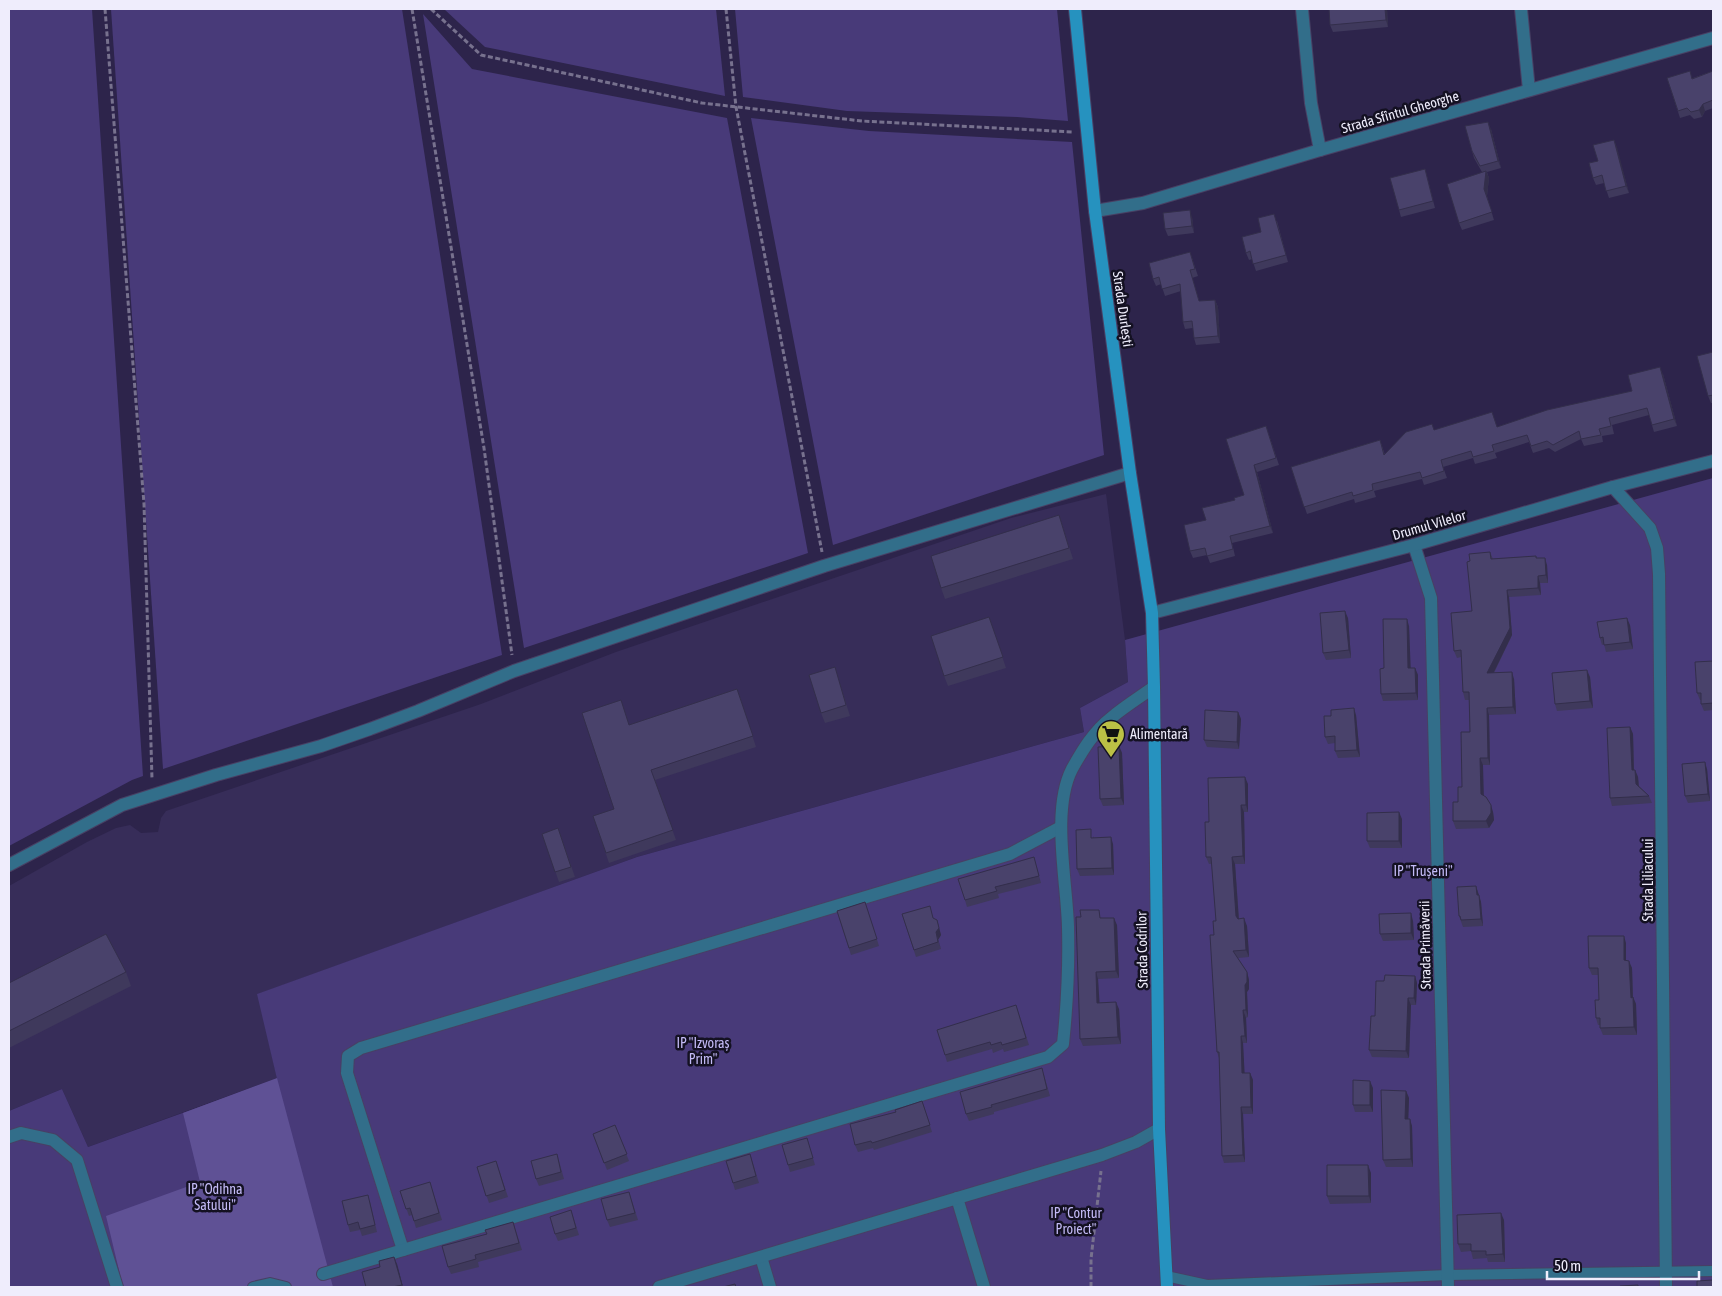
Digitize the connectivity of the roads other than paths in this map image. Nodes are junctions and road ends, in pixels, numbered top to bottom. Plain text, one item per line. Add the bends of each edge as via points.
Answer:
1 (1075, 9) edge
2 (1302, 9) edge
3 (1521, 9) edge
4 (1713, 38) edge
5 (1529, 90) junction
6 (1320, 150) junction
7 (1095, 211) junction
8 (1713, 461) edge
9 (1130, 473) junction
10 (1613, 488) junction
11 (1414, 545) junction
12 (1152, 613) junction
13 (1154, 688) junction
14 (1061, 827) junction
15 (9, 865) edge
16 (1159, 1129) junction
17 (9, 1137) edge
18 (957, 1198) junction
19 (403, 1250) junction
20 (761, 1257) junction
21 (1713, 1272) edge
22 (1666, 1273) junction
23 (323, 1274) dead end
24 (1448, 1281) edge
25 (1166, 1282) edge
26 (117, 1287) edge
27 (253, 1287) edge
28 (286, 1287) edge
29 (659, 1287) edge
30 (770, 1287) edge
31 (984, 1287) edge
32 (1666, 1287) edge

1 - 7 street, Strada Durlești
2 - 6 street via 1311,103
3 - 5 street
4 - 5 street, Strada Sfîntul Gheorghe
5 - 6 street, Strada Sfîntul Gheorghe
6 - 7 street, Strada Sfîntul Gheorghe via 1143,203
7 - 9 street, Strada Durlești
8 - 10 street, Drumul Vilelor
9 - 12 street, Strada Durlești
9 - 15 street via 824,566 514,671 418,711 321,746 122,805
10 - 11 street, Drumul Vilelor
10 - 22 street, Strada Liliacului via 1650,528 1657,548 1659,574
11 - 12 street, Drumul Vilelor
11 - 24 street, Strada Primăverii via 1431,598
12 - 13 street, Strada Codrilor
13 - 14 street via 1110,718 1088,743 1071,771
13 - 16 street, Strada Codrilor
14 - 19 street via 1068,927 1065,1023 1063,1044 1048,1057
14 - 19 street via 1010,854 361,1048 348,1056 347,1073
16 - 18 street via 1102,1156
16 - 25 street, Strada Codrilor
17 - 26 street via 21,1133 53,1140 77,1160
18 - 20 street
18 - 31 street
19 - 23 street
20 - 29 street
20 - 30 street
21 - 22 lane
22 - 24 lane
22 - 32 street, Strada Liliacului
24 - 25 lane via 1207,1285
27 - 28 lane via 270,1283

